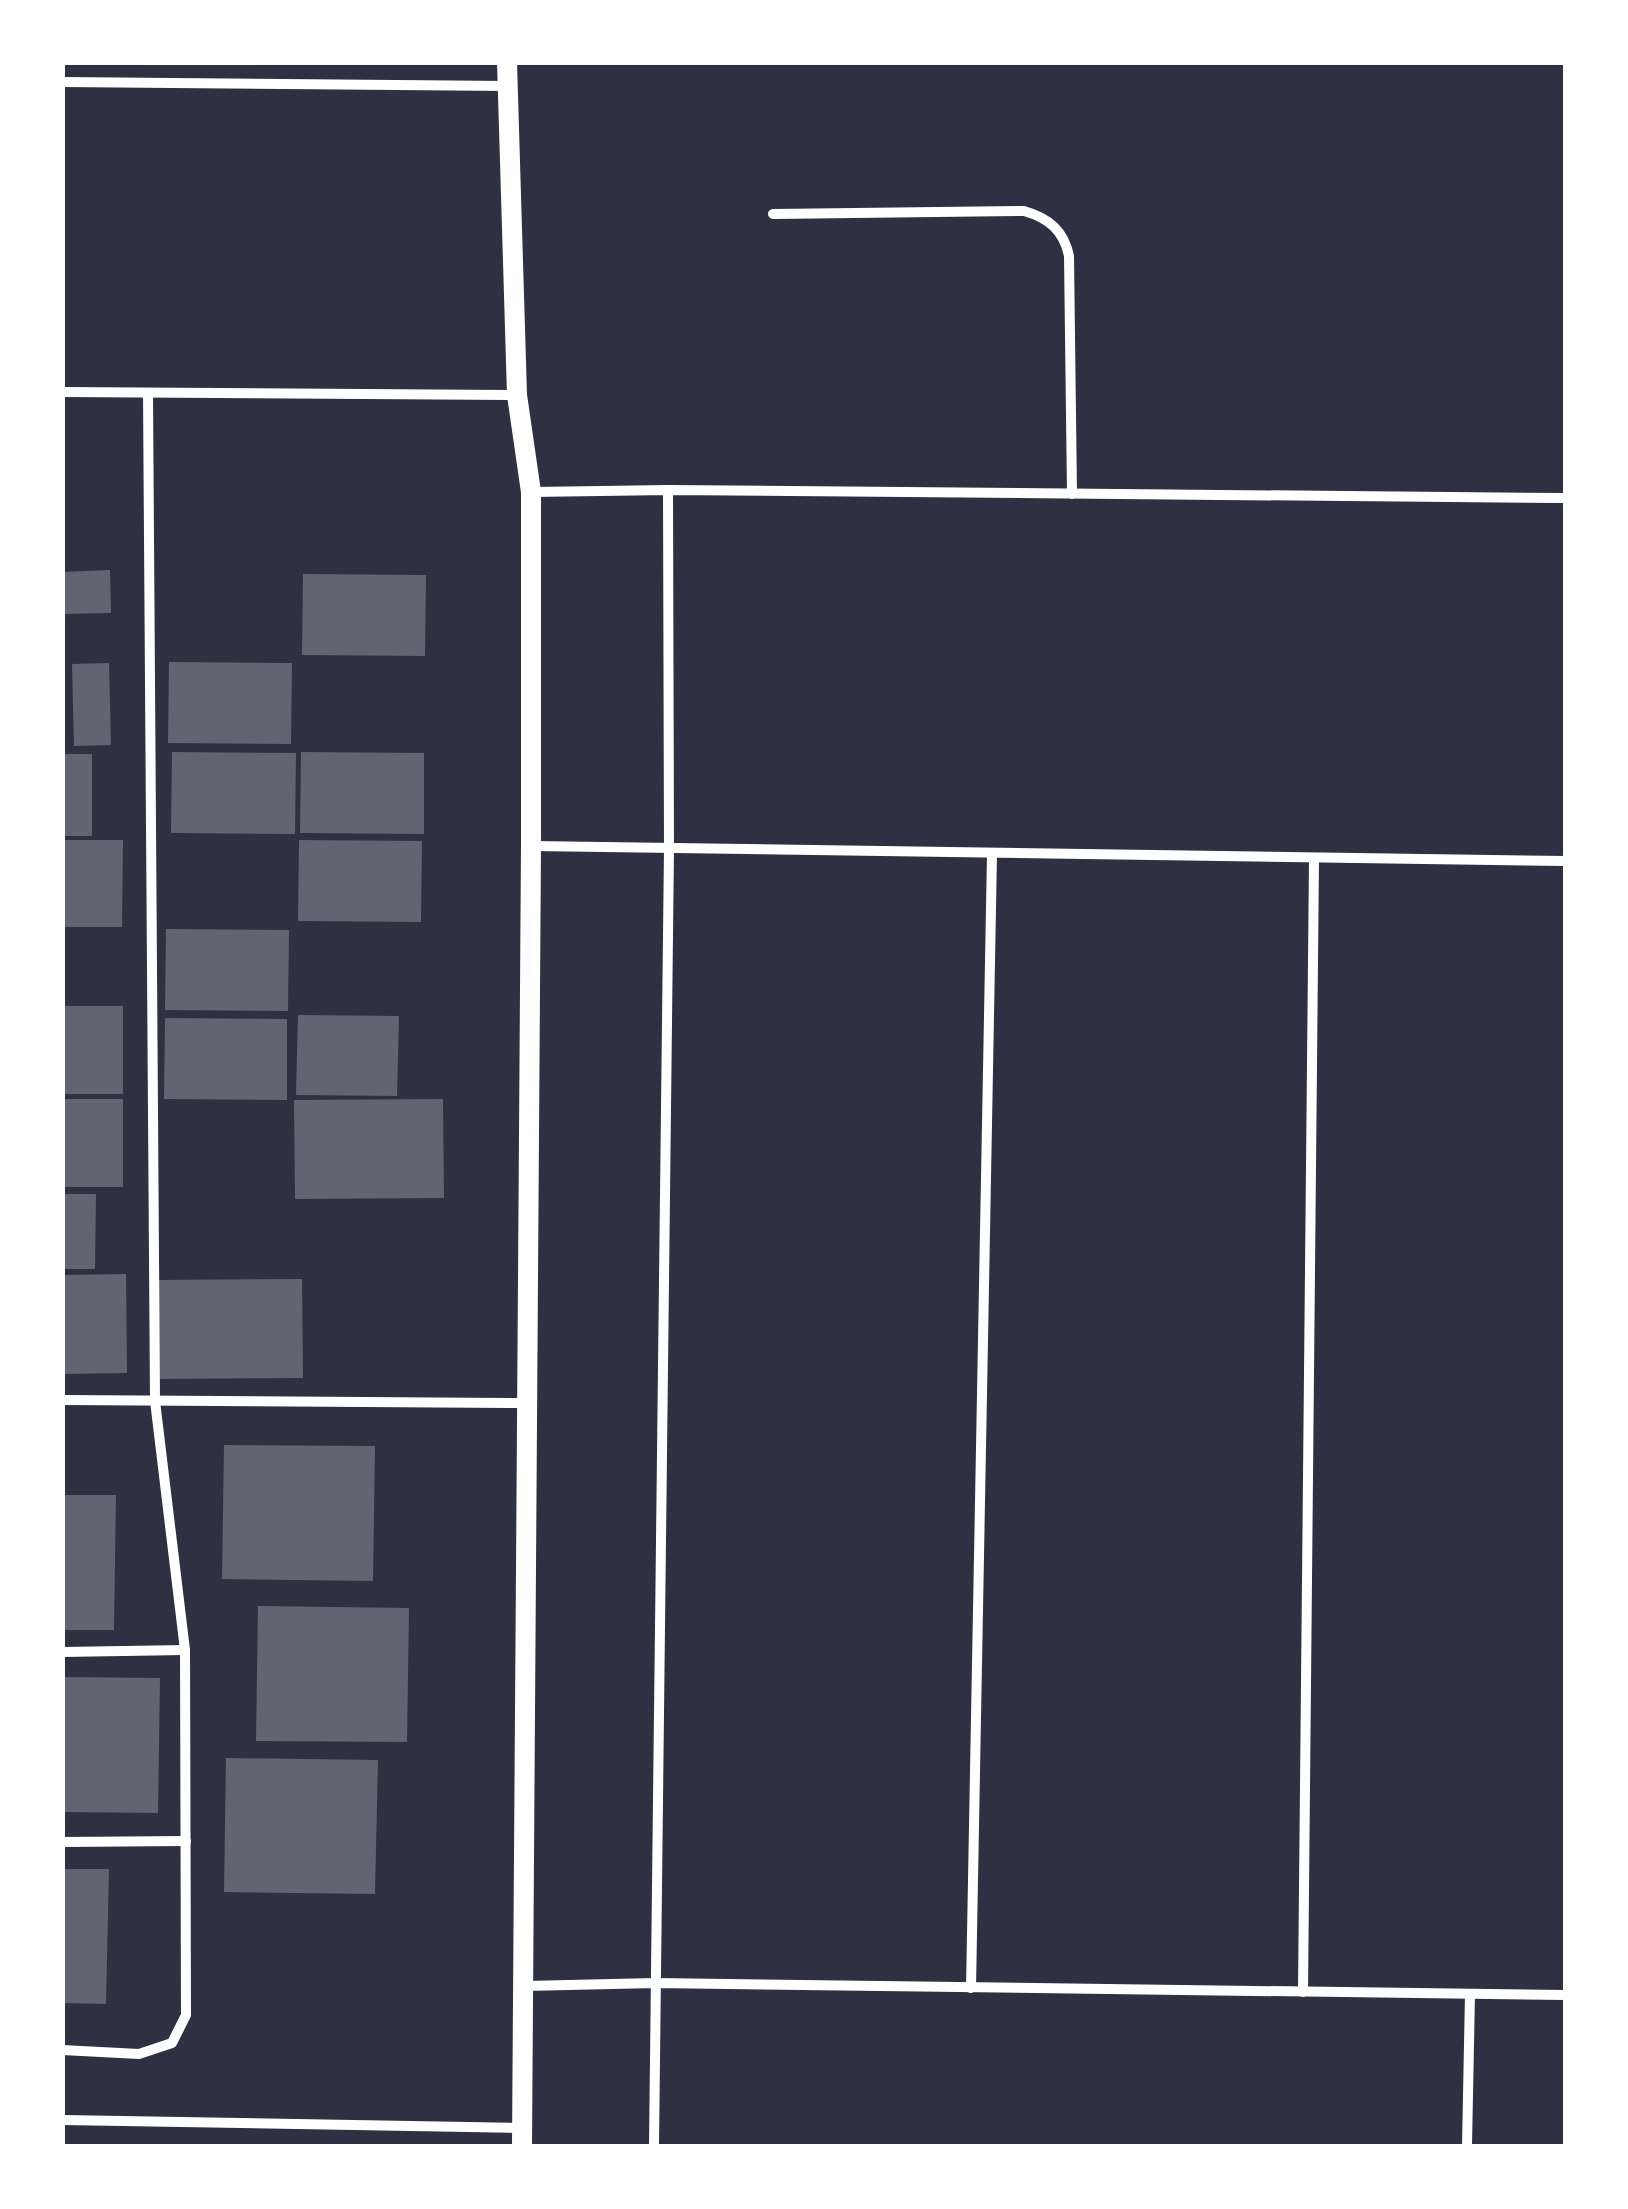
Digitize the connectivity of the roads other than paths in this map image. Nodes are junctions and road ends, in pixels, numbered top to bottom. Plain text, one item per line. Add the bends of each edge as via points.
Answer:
1 (507, 62) edge
2 (62, 82) edge
3 (508, 86) junction
4 (773, 214) dead end
5 (62, 392) edge
6 (148, 392) junction
7 (517, 395) junction
8 (668, 490) junction
9 (531, 492) junction
10 (1072, 494) junction
11 (1566, 498) edge
12 (531, 846) junction
13 (669, 850) junction
14 (992, 854) junction
15 (1314, 858) junction
16 (1566, 861) edge
17 (62, 1400) edge
18 (155, 1402) junction
19 (528, 1403) junction
20 (185, 1650) junction
21 (62, 1652) edge
22 (186, 1841) junction
23 (62, 1842) edge
24 (655, 1983) junction
25 (525, 1986) junction
26 (972, 1988) junction
27 (1303, 1992) junction
28 (1470, 1994) junction
29 (1566, 1996) edge
30 (62, 2050) edge
31 (62, 2120) edge
32 (522, 2137) edge
33 (654, 2146) edge
34 (1467, 2146) edge

1 - 3 main road
2 - 3 street
3 - 7 main road
4 - 10 street via 1024,212 1049,222 1068,256
5 - 6 street
6 - 7 street
6 - 18 street
7 - 9 main road
8 - 9 street
8 - 10 street
8 - 13 street
9 - 12 main road
10 - 11 street
12 - 13 street
12 - 19 main road
13 - 14 street
13 - 24 street
14 - 15 street
14 - 26 street
15 - 16 street
15 - 27 street
17 - 18 street
18 - 19 street
18 - 20 street
19 - 25 main road
20 - 21 street
20 - 22 street
22 - 23 street
22 - 30 street via 186,2015 172,2043 139,2054
24 - 25 street
24 - 26 street
24 - 33 street
25 - 32 main road
26 - 27 street
27 - 28 street
28 - 29 street
28 - 34 street
31 - 32 street

